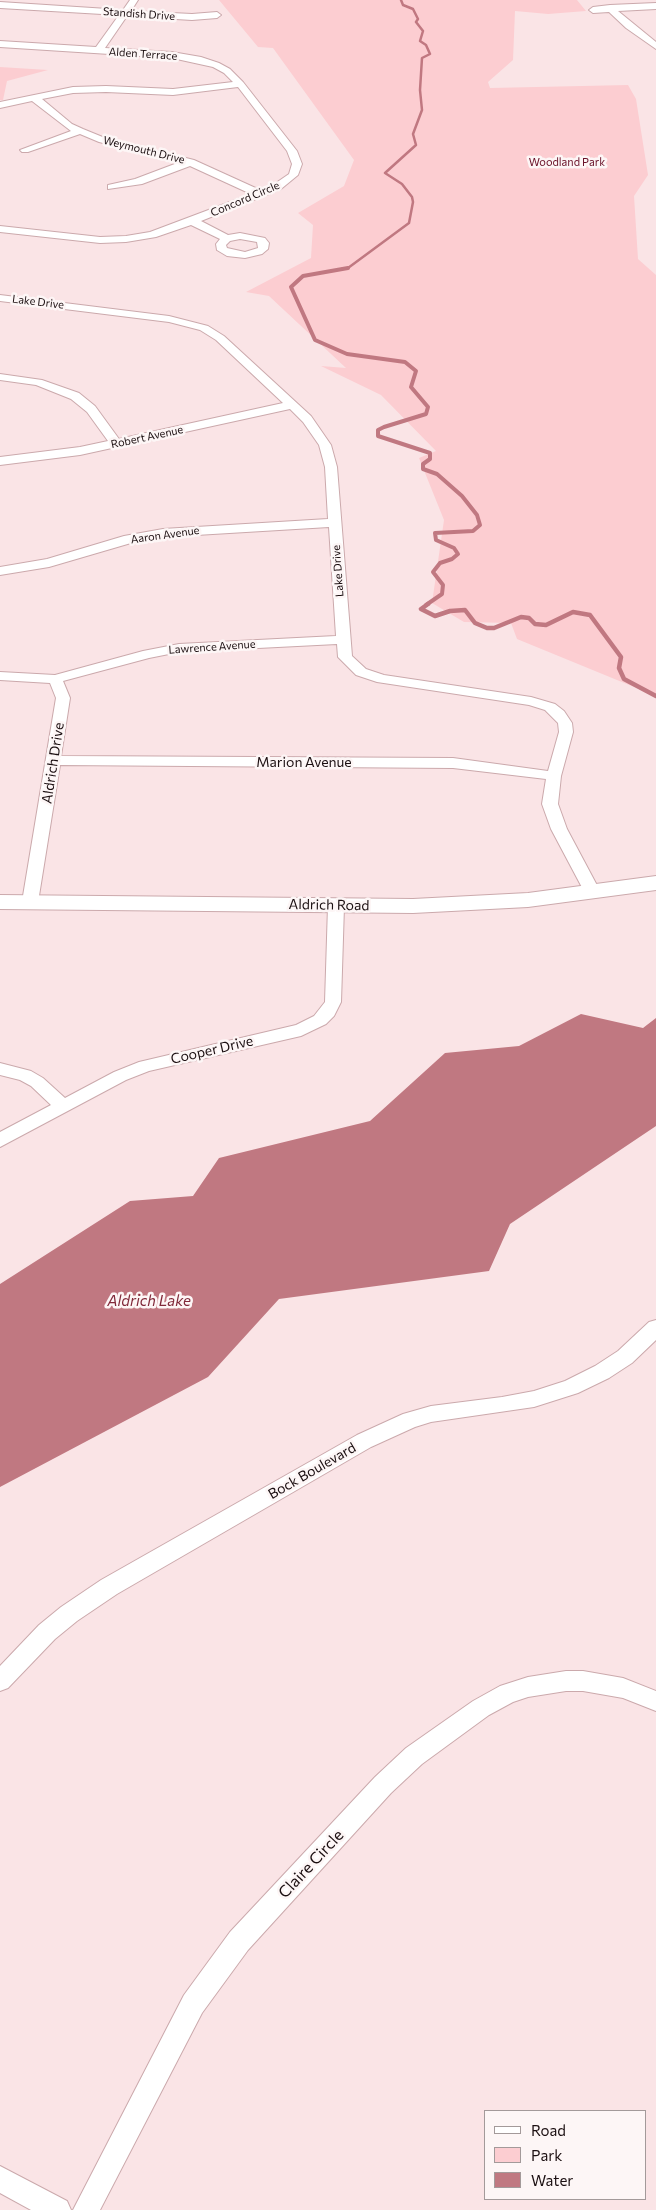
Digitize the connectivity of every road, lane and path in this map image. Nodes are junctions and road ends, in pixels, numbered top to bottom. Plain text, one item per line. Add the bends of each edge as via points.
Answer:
1 (134, 0) edge
2 (40, 4) edge
3 (0, 5) edge
4 (656, 6) edge
5 (610, 8) junction
6 (593, 10) dead end
7 (125, 13) junction
8 (217, 15) dead end
9 (0, 44) edge
10 (656, 45) edge
11 (99, 50) junction
12 (240, 84) junction
13 (33, 97) junction
14 (0, 104) edge
15 (80, 131) junction
16 (25, 150) dead end
17 (190, 162) junction
18 (112, 187) dead end
19 (260, 194) junction
20 (192, 221) junction
21 (0, 229) edge
22 (227, 238) dead end
23 (0, 298) edge
24 (0, 377) edge
25 (293, 405) junction
26 (116, 444) junction
27 (0, 461) edge
28 (334, 523) junction
29 (0, 571) edge
30 (343, 640) junction
31 (0, 676) edge
32 (55, 679) junction
33 (54, 760) junction
34 (554, 776) junction
35 (655, 885) edge
36 (592, 891) junction
37 (0, 902) edge
38 (30, 902) junction
39 (336, 906) junction
40 (0, 1069) edge
41 (63, 1106) junction
42 (0, 1140) edge
43 (656, 1328) edge
44 (0, 1681) edge
45 (656, 1701) edge
46 (0, 2179) edge
47 (58, 2210) edge
48 (86, 2210) edge

1 - 7 street, Alden Terrace
2 - 3 street, Standish Drive
2 - 7 street, Standish Drive
4 - 5 street
5 - 6 street
5 - 10 street via 628,26
7 - 8 street, Standish Drive via 192,17
7 - 11 street, Alden Terrace
9 - 11 street
11 - 12 street, Alden Terrace via 201,60 225,70
12 - 13 street via 173,92 87,89
12 - 19 street, Concord Circle via 296,160 295,170 289,179
13 - 14 street
13 - 15 street, Weymouth Drive
15 - 16 street
15 - 17 street, Weymouth Drive via 108,142
17 - 18 street via 138,182
17 - 19 street, Weymouth Drive
19 - 20 street, Concord Circle
20 - 21 street, Concord Circle via 152,235 116,240
20 - 22 street
23 - 25 street, Lake Drive via 169,319 204,328 220,338
24 - 26 street via 38,382 75,396 91,409
25 - 26 street, Robert Avenue
25 - 28 street, Lake Drive via 313,425 325,445 331,468
26 - 27 street, Robert Avenue
28 - 29 street, Aaron Avenue via 163,533 49,563
28 - 30 street, Lake Drive
30 - 32 street, Lawrence Avenue via 179,648
30 - 34 street, Lake Drive via 345,657 368,675 531,701 550,707 562,717 566,728
31 - 32 street
32 - 33 street, Aldrich Drive via 63,698
33 - 34 street, Marion Avenue via 453,763
33 - 38 street, Aldrich Drive
34 - 36 street, Lake Drive via 550,796 552,814
35 - 36 main road, Aldrich Road
36 - 39 main road, Aldrich Road via 471,904
37 - 38 main road, Aldrich Road
38 - 39 main road, Aldrich Road
39 - 41 street, Cooper Drive via 333,1002 320,1020 301,1030 145,1066
40 - 41 street via 25,1075 37,1082
41 - 42 street, Cooper Drive
43 - 44 street, Bock Boulevard via 624,1357 571,1387 534,1399 417,1418 364,1441 109,1587 47,1632
45 - 48 street, Claire Circle via 623,1688 583,1681 528,1686 481,1708 414,1756 383,1785 265,1913 214,1973 172,2042
46 - 47 street

